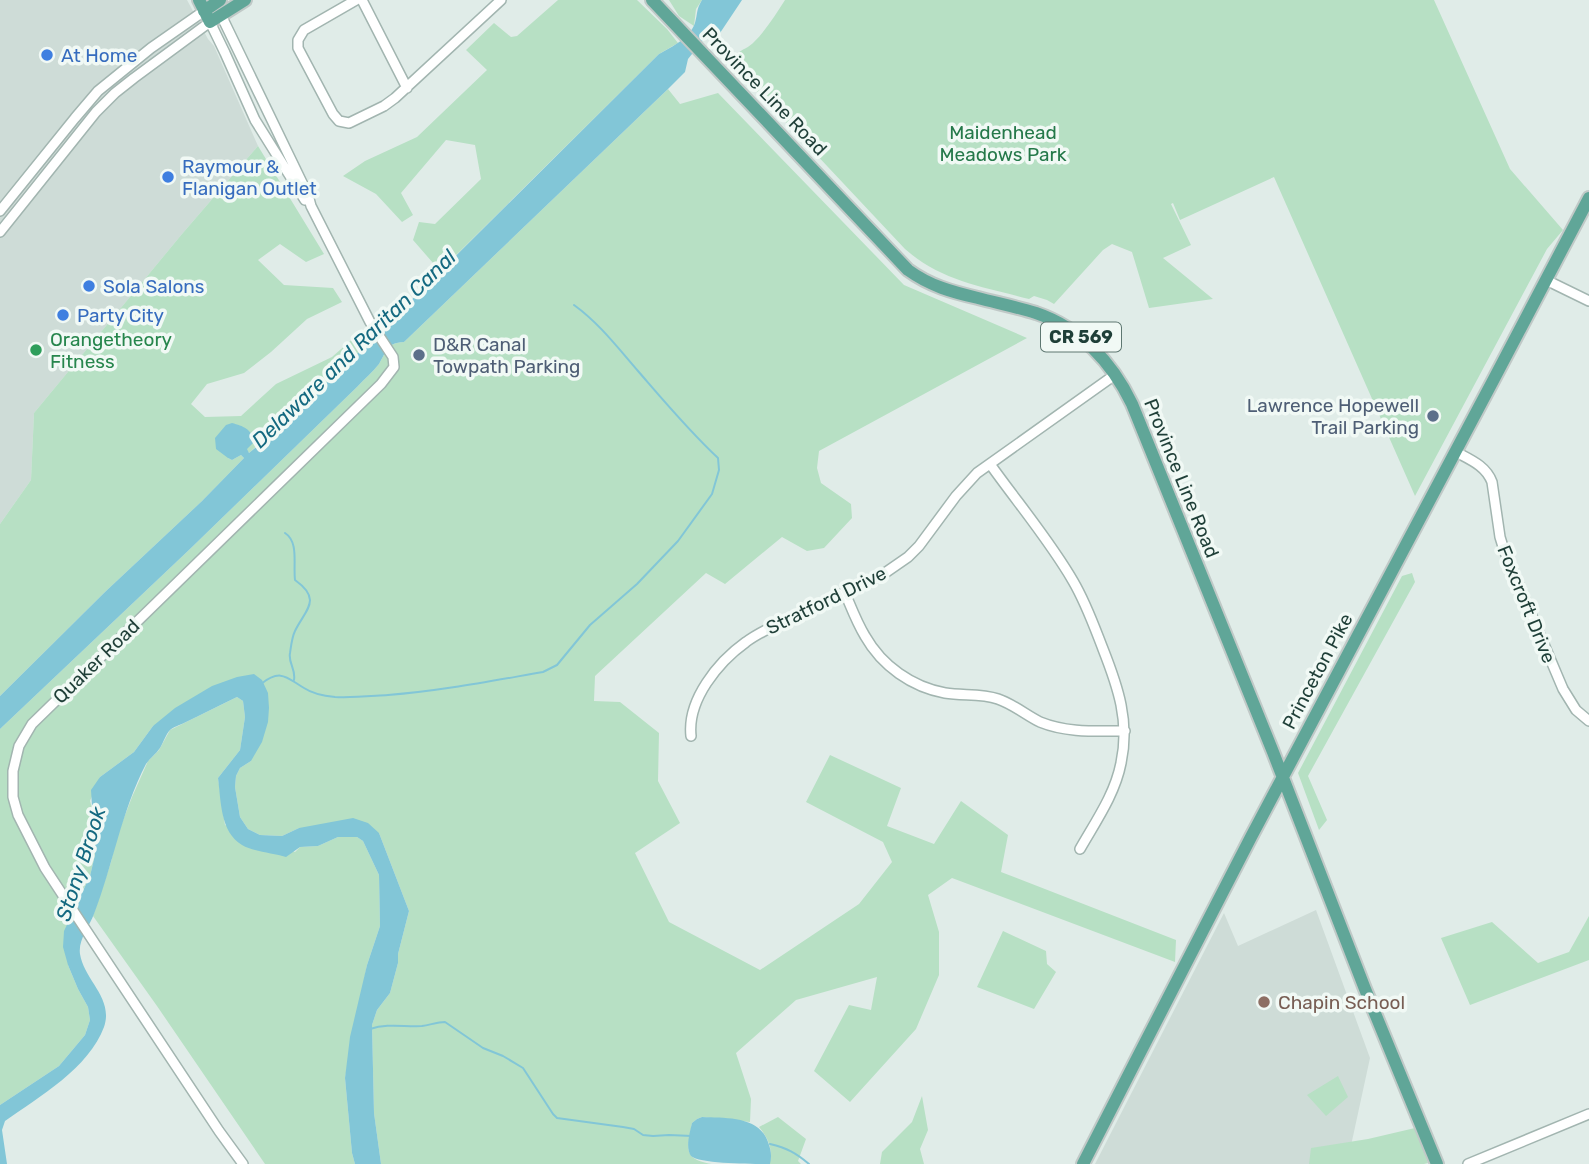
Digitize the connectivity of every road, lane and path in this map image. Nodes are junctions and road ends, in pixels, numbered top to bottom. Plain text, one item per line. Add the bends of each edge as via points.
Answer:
1 (244, 0) edge
2 (356, 0) edge
3 (362, 0) edge
4 (652, 0) edge
5 (497, 1) edge
6 (212, 7) edge
7 (407, 88) junction
8 (24, 181) junction
9 (33, 191) junction
10 (1589, 198) edge
11 (311, 206) junction
12 (0, 211) edge
13 (0, 232) edge
14 (1546, 280) junction
15 (1589, 301) edge
16 (1116, 374) junction
17 (1456, 452) junction
18 (990, 464) junction
19 (845, 593) junction
20 (1589, 721) edge
21 (1125, 731) junction
22 (691, 736) dead end
23 (1283, 777) junction
24 (1080, 849) dead end
25 (1589, 1114) edge
26 (243, 1164) edge
27 (1083, 1164) edge
28 (1437, 1164) edge
29 (1468, 1164) edge

1 - 6 main road
2 - 7 street via 295,39 333,114 346,125
3 - 7 street
4 - 16 main road, Province Line Road / CR 569 via 908,270 944,290 1052,320 1093,347
5 - 7 street
6 - 8 street via 151,47 98,91
6 - 9 street via 96,112
6 - 11 street, Quaker Road
6 - 11 street, Quaker Road via 255,120
8 - 9 street
8 - 12 street
9 - 13 street
10 - 14 main road, Princeton Pike
11 - 26 street, Quaker Road via 363,310 391,352 394,368 42,713 25,734 15,758 12,784 16,808 36,851
14 - 15 street
14 - 17 main road, Princeton Pike
16 - 18 street, Stratford Drive
16 - 23 main road, Province Line Road / CR 569
17 - 20 street, Foxcroft Drive via 1489,475 1503,550 1563,689
17 - 23 main road, Princeton Pike
18 - 19 street, Stratford Drive via 965,485 908,557
18 - 21 street via 1082,598 1116,680
19 - 21 street via 874,650 894,670 918,684 944,693 1000,700 1063,729
19 - 22 street, Stratford Drive via 759,633 733,652 703,690 691,720
21 - 24 street via 1118,777
23 - 27 main road, Princeton Pike
23 - 28 main road, Province Line Road
25 - 29 street

